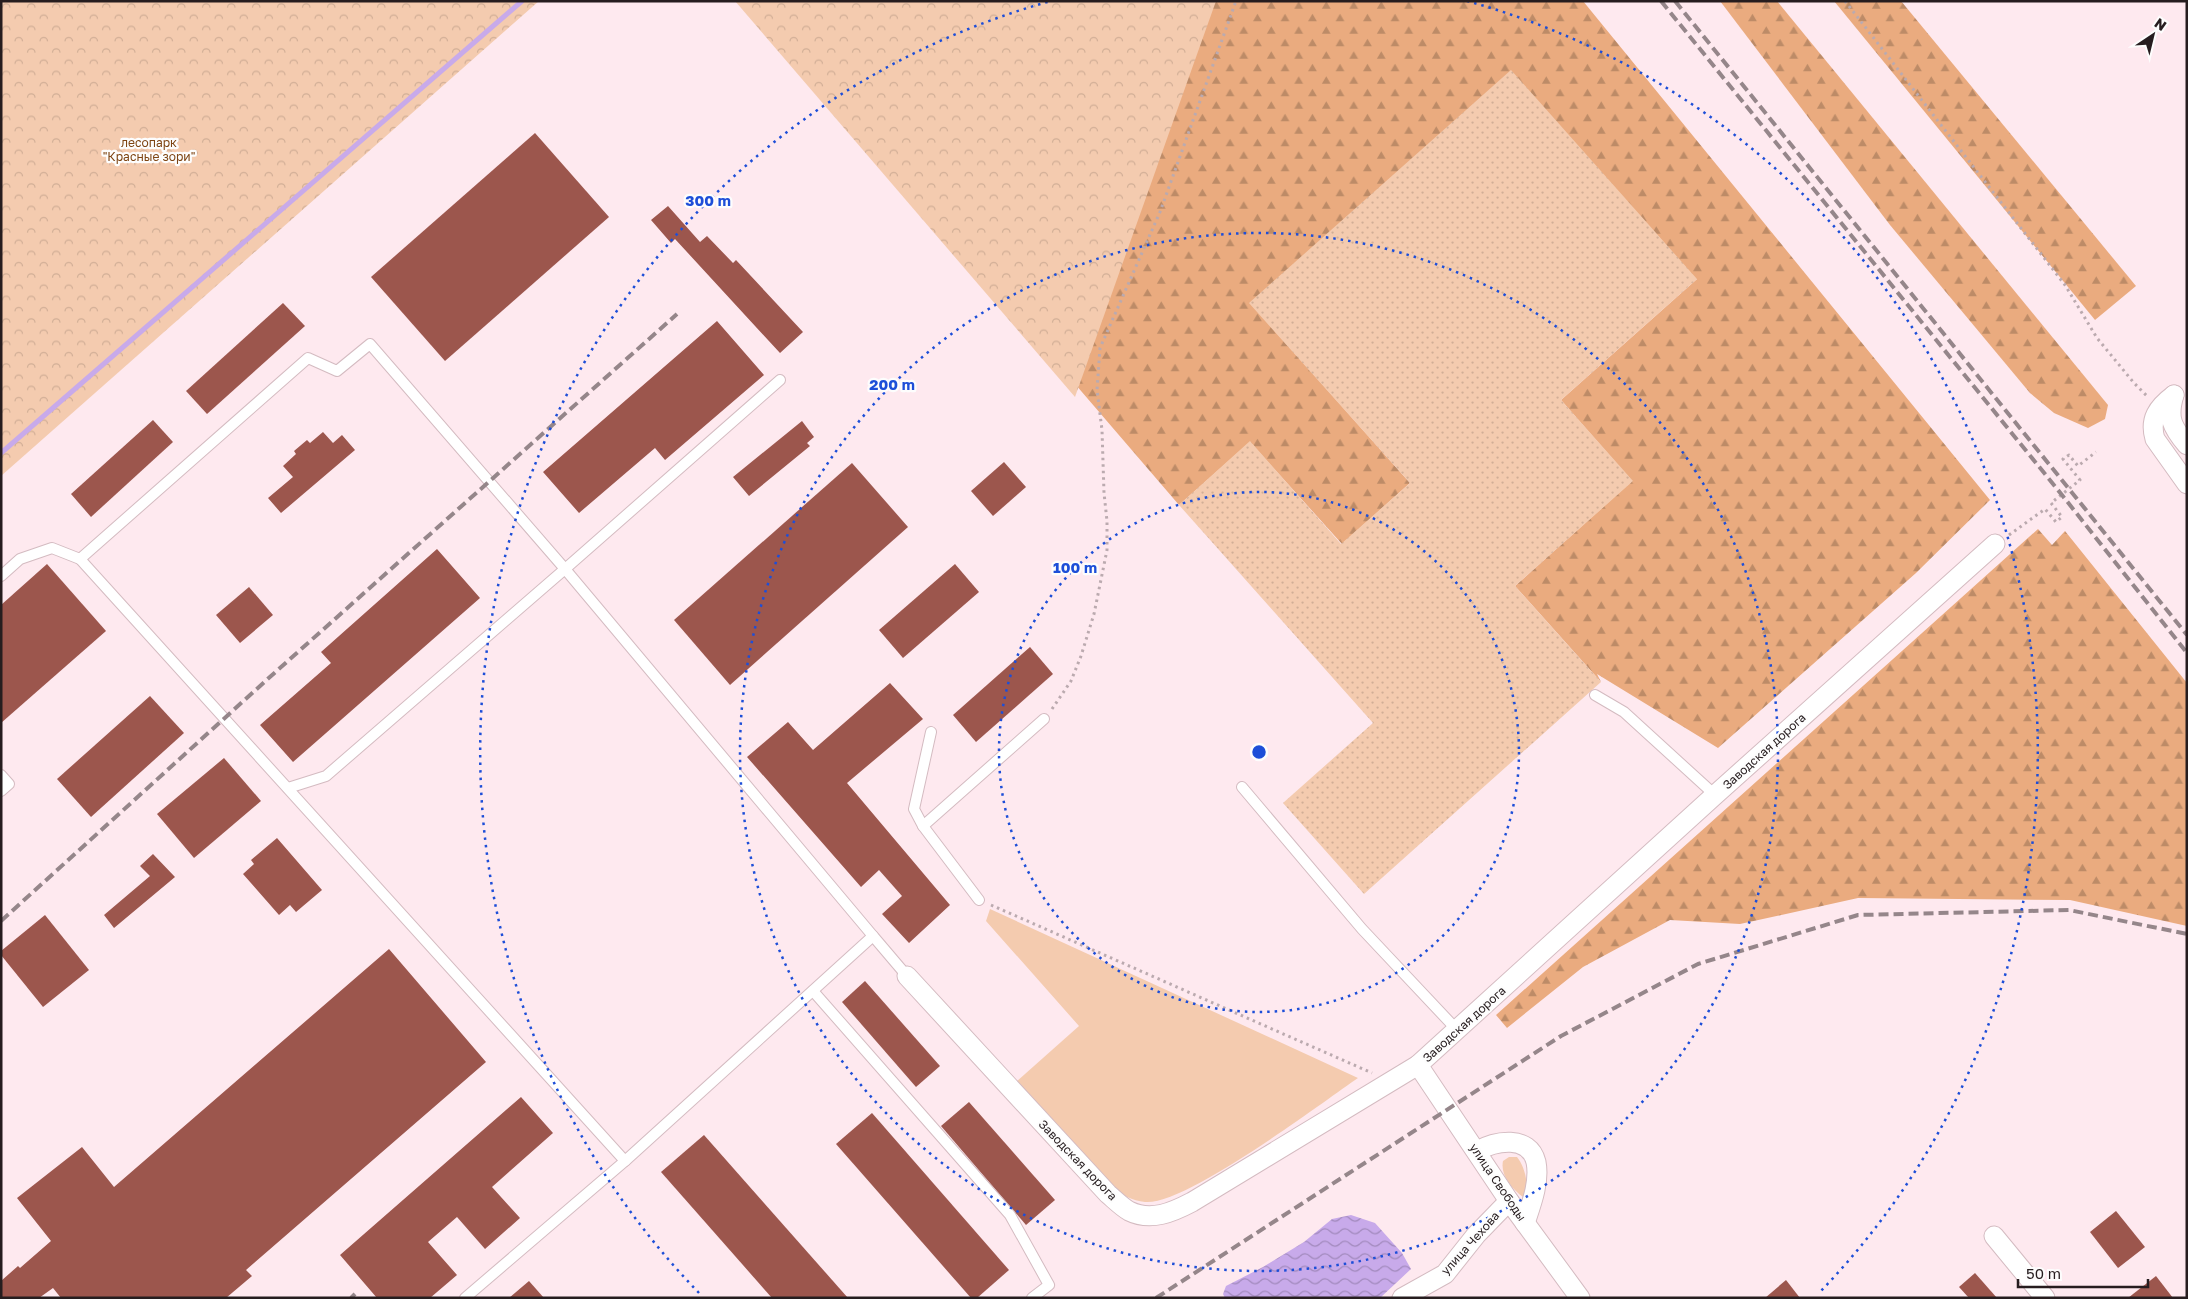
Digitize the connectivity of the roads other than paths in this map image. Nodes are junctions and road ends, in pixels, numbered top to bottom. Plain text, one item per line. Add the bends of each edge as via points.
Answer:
1 (780, 380) dead end
2 (2175, 396) edge
3 (2187, 445) edge
4 (2187, 484) edge
5 (2002, 539) road end
6 (80, 559) junction
7 (566, 569) junction
8 (1, 576) edge
9 (1595, 695) dead end
10 (1044, 719) road end
11 (931, 732) dead end
12 (1, 775) edge
13 (1242, 787) dead end
14 (288, 788) junction
15 (1, 791) edge
16 (1715, 795) junction
17 (922, 826) junction
18 (979, 900) road end
19 (874, 936) junction
20 (907, 976) joint
21 (813, 991) junction
22 (1458, 1031) junction
23 (1418, 1065) junction
24 (1477, 1151) junction
25 (625, 1161) junction
26 (1509, 1201) junction
27 (1525, 1223) junction
28 (1994, 1236) dead end
29 (465, 1298) edge
30 (1032, 1298) edge
31 (1402, 1298) edge
32 (1580, 1298) edge
33 (2046, 1298) edge

1 - 7 lane
2 - 3 street via 2171,421
2 - 4 street via 2156,412 2153,431 2160,447
5 - 16 street, Заводская дорога
6 - 7 lane via 308,358 338,371 370,344
6 - 8 lane via 52,548 20,559
6 - 14 lane
7 - 14 lane via 326,776
7 - 19 lane
9 - 16 lane via 1624,712
10 - 17 lane
11 - 17 lane via 914,809
12 - 15 lane via 9,784
13 - 22 lane via 1362,929
14 - 25 lane
16 - 22 street, Заводская дорога
17 - 18 lane
19 - 20 lane
19 - 21 lane
20 - 23 street, Заводская дорога via 1108,1194 1129,1211 1151,1217 1192,1202
21 - 25 lane
21 - 30 lane via 1010,1215 1049,1285
22 - 23 street, Заводская дорога
23 - 24 street, улица Свободы
24 - 26 street, улица Свободы
24 - 27 street via 1489,1144 1515,1142 1528,1150 1536,1161 1532,1202
25 - 29 lane
26 - 27 street, улица Свободы
26 - 31 street, улица Чехова via 1445,1274
27 - 32 street, улица Свободы
28 - 33 street

